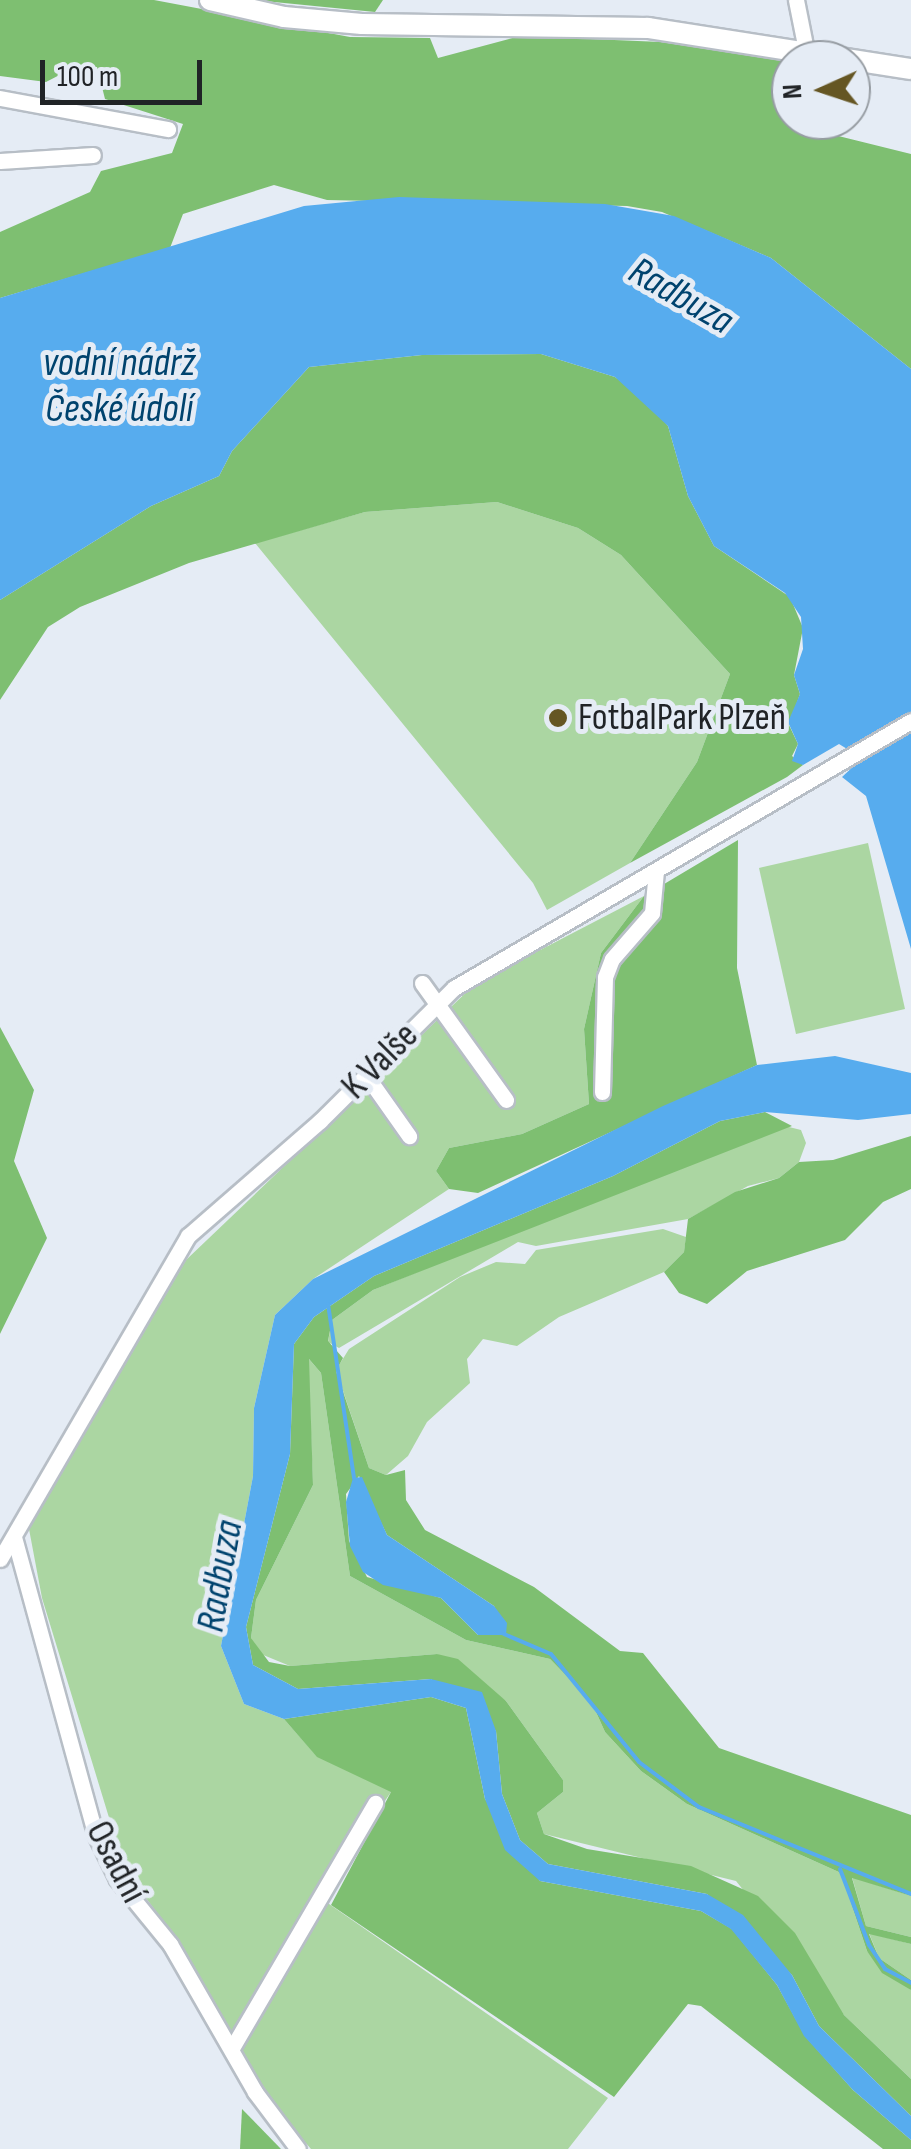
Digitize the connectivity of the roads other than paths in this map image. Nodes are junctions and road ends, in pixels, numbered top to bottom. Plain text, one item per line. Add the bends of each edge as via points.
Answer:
1 (210, 0) edge
2 (796, 0) edge
3 (804, 40) edge
4 (771, 45) edge
5 (871, 62) edge
6 (911, 69) edge
7 (0, 98) edge
8 (168, 130) dead end
9 (93, 155) dead end
10 (0, 161) edge
11 (911, 721) edge
12 (656, 871) junction
13 (422, 983) dead end
14 (439, 1002) junction
15 (366, 1075) junction
16 (602, 1092) dead end
17 (506, 1100) dead end
18 (410, 1136) dead end
19 (14, 1537) junction
20 (0, 1559) edge
21 (375, 1803) dead end
22 (232, 2048) junction
23 (298, 2149) edge

1 - 4 main road via 300,19 628,26
2 - 3 street
5 - 6 main road
7 - 8 street
9 - 10 street
11 - 12 street, K Valše
12 - 14 street, K Valše
12 - 16 street via 652,913 612,959 605,977
13 - 14 street
14 - 15 street, K Valše
14 - 17 street
15 - 18 street
15 - 19 street, K Valše via 188,1236
19 - 20 street, K Valše
19 - 22 street, Osadní via 95,1834 117,1879 170,1944
21 - 22 street
22 - 23 street, Osadní

